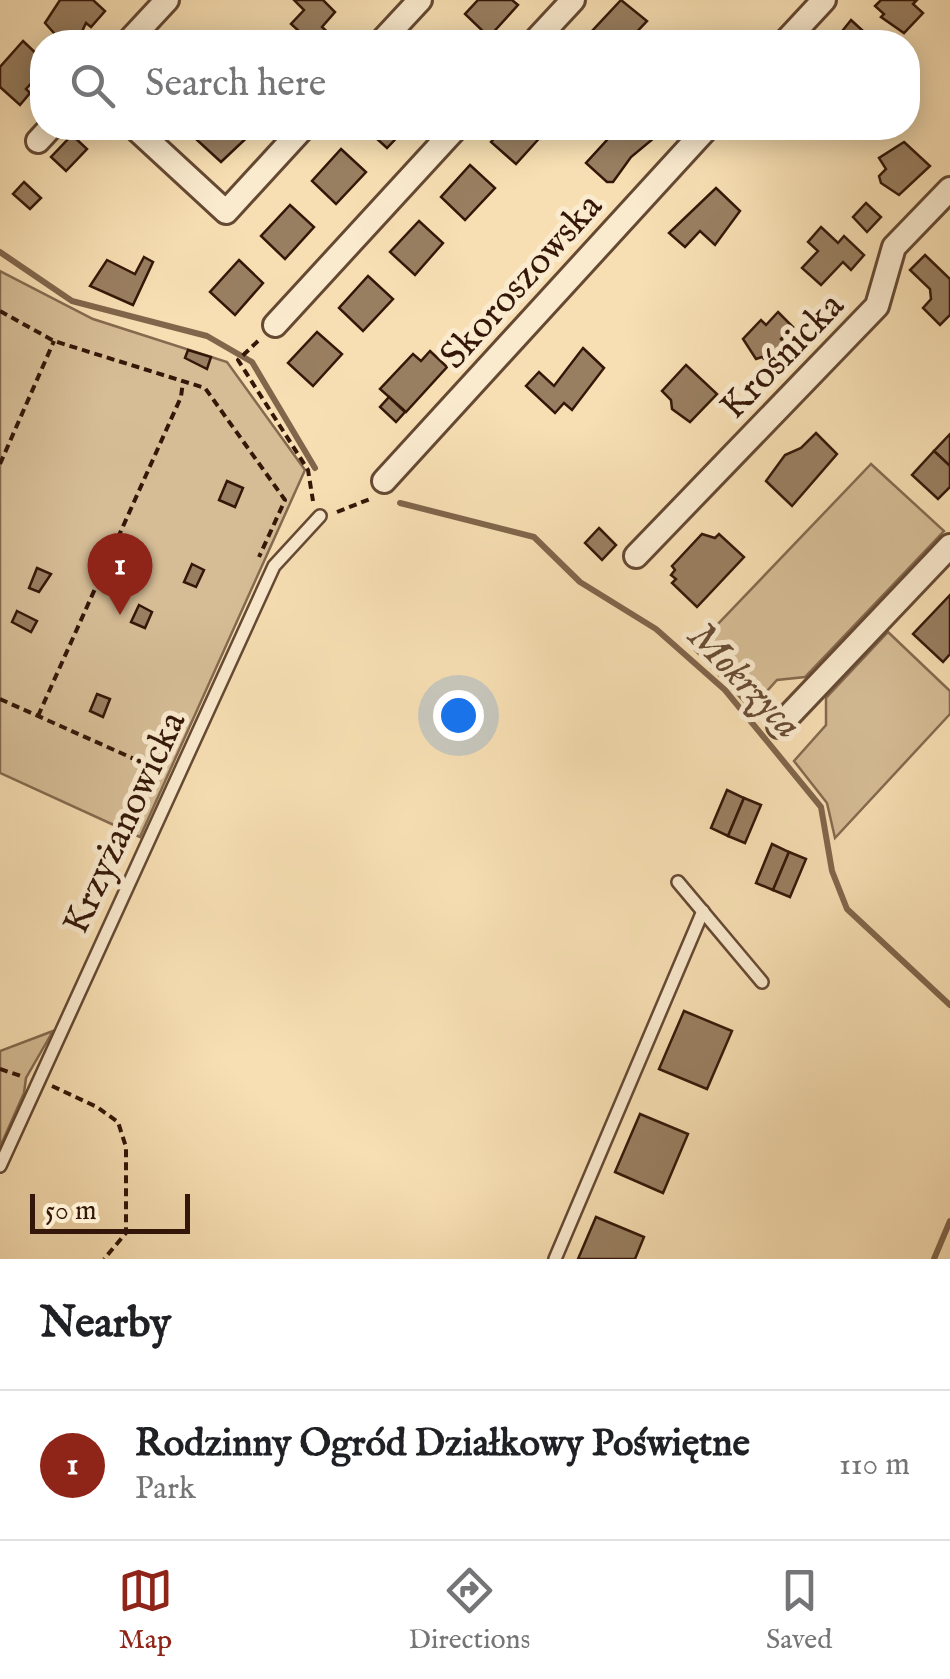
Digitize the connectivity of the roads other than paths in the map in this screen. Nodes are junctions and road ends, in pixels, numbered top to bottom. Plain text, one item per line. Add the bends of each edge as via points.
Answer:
1 (167, 0) edge
2 (420, 0) edge
3 (573, 0) edge
4 (824, 0) edge
5 (139, 30) edge
6 (392, 30) edge
7 (545, 30) edge
8 (796, 30) edge
9 (148, 140) edge
10 (292, 140) edge
11 (445, 140) edge
12 (696, 140) edge
13 (950, 189) edge
14 (275, 325) dead end
15 (384, 481) road end
16 (320, 516) road end
17 (950, 546) edge
18 (636, 556) dead end
19 (779, 726) dead end
20 (678, 882) dead end
21 (703, 911) junction
22 (762, 982) dead end
23 (0, 1166) edge
24 (555, 1259) edge

1 - 5 street
2 - 6 street
3 - 7 street
4 - 8 street
9 - 10 street via 226,212
11 - 14 street
12 - 15 street, Skoroszowska
13 - 18 street, Krośnicka via 894,247 876,306
16 - 23 lane, Krzyżanowicka via 274,566
17 - 19 street
20 - 21 lane
21 - 22 lane
21 - 24 lane

